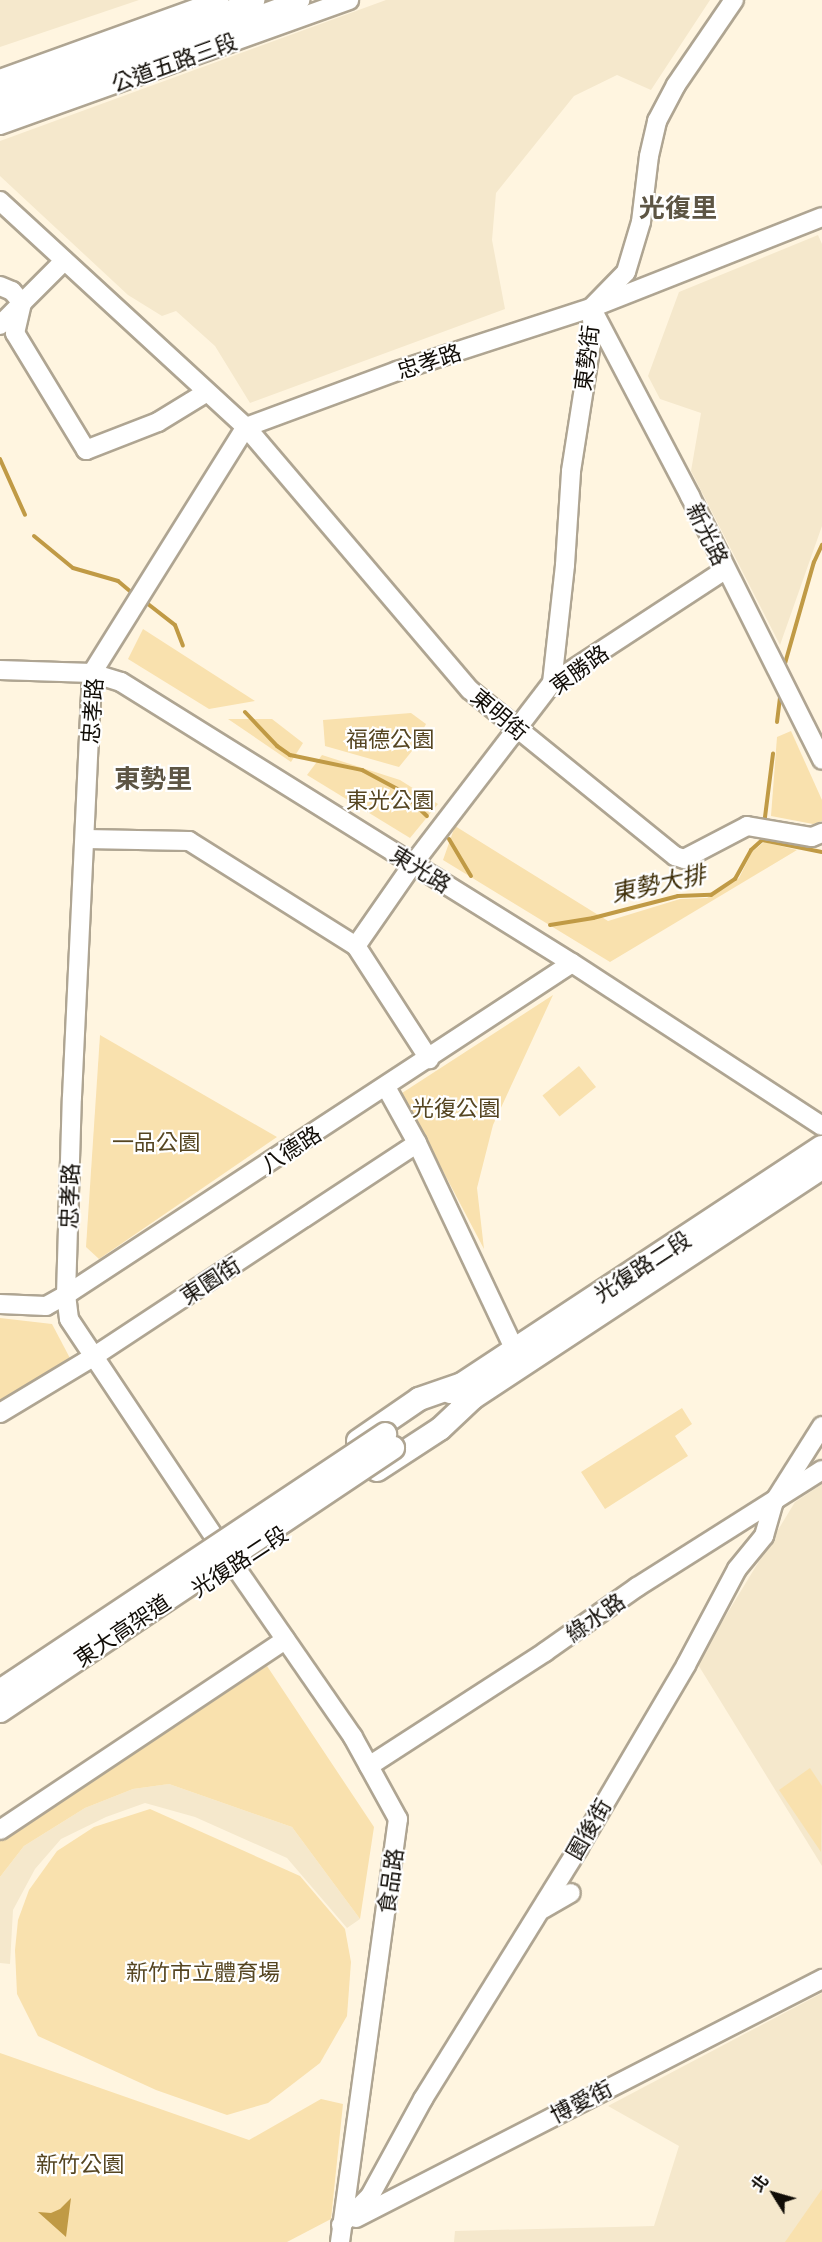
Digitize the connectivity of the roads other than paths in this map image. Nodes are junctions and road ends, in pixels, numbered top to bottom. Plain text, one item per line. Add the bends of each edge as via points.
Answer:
1 (219, 0) edge
2 (256, 0) edge
3 (301, 0) edge
4 (346, 0) edge
5 (734, 0) edge
6 (0, 79) edge
7 (0, 96) edge
8 (0, 110) edge
9 (0, 125) edge
10 (0, 201) edge
11 (822, 217) edge
12 (64, 261) junction
13 (0, 286) edge
14 (22, 303) junction
15 (591, 308) junction
16 (0, 325) edge
17 (207, 392) junction
18 (246, 427) junction
19 (725, 570) junction
20 (0, 670) edge
21 (92, 673) junction
22 (552, 683) junction
23 (516, 729) junction
24 (822, 760) edge
25 (822, 833) edge
26 (86, 839) junction
27 (413, 864) junction
28 (356, 946) junction
29 (572, 963) junction
30 (429, 1059) junction
31 (386, 1087) junction
32 (822, 1126) edge
33 (417, 1143) junction
34 (822, 1147) edge
35 (822, 1168) edge
36 (66, 1294) junction
37 (0, 1304) edge
38 (514, 1348) junction
39 (93, 1357) junction
40 (468, 1391) junction
41 (0, 1413) edge
42 (822, 1426) edge
43 (389, 1441) junction
44 (822, 1470) edge
45 (774, 1502) junction
46 (215, 1538) junction
47 (234, 1565) junction
48 (285, 1640) junction
49 (0, 1680) edge
50 (0, 1690) edge
51 (0, 1700) edge
52 (0, 1711) edge
53 (0, 1719) edge
54 (369, 1766) junction
55 (0, 1830) edge
56 (571, 1893) dead end
57 (539, 1912) junction
58 (822, 1979) edge
59 (340, 2234) edge

1 - 6 street, 公道五路三段
2 - 7 street, 公道五路三段
3 - 8 street, 公道五路三段
4 - 9 street, 公道五路三段
5 - 15 street, 東勢街 via 676,85 657,121 640,222 627,272
10 - 12 street, 東明街
11 - 15 street, 忠孝路
12 - 14 street
12 - 17 street, 東明街
13 - 14 street via 12,291
14 - 16 street
14 - 17 street via 15,333 86,450 158,422
15 - 18 street, 忠孝路 via 397,371
15 - 19 street, 新光路
15 - 22 street, 東勢街 via 593,331 571,471
17 - 18 street, 東明街
18 - 21 street, 忠孝路
18 - 23 street, 東明街 via 470,690
19 - 22 street, 東勝路
19 - 24 street, 新光路
20 - 21 street, 東光路
21 - 26 street, 忠孝路
21 - 27 street, 東光路 via 121,682 179,716
22 - 23 street, 東勝路
23 - 25 street, 東明街 via 675,856 684,859 747,826 812,837
23 - 27 street, 東勝路
26 - 28 street via 189,841
26 - 36 street, 忠孝路
27 - 28 street, 東勝路
27 - 29 street, 東光路
28 - 30 street
29 - 30 street, 八德路
29 - 32 street, 東光路
30 - 31 street, 八德路
31 - 33 street
31 - 36 street, 八德路
33 - 38 street
33 - 39 street, 東園街
34 - 38 main road, 光復路二段
35 - 40 main road, 光復路二段
36 - 37 street, 八德路 via 46,1306
36 - 39 street, 忠孝路 via 69,1319
38 - 40 main road, 光復路二段
39 - 41 street, 東園街
39 - 46 street, 忠孝路
40 - 43 main road, 光復路二段
40 - 46 main road, 光復路二段 via 419,1399
40 - 47 main road, 光復路二段 via 440,1429
42 - 45 street, 園後街
43 - 50 main road, 東大高架道, bridge
43 - 52 main road, 東大高架道, bridge
44 - 45 street, 綠水路
45 - 54 street, 綠水路 via 637,1587
45 - 57 street, 園後街 via 764,1536 737,1569 686,1665
46 - 47 street, 忠孝路
46 - 49 main road, 光復路二段
47 - 48 street, 食品路
47 - 51 main road via 165,1591
47 - 53 main road, 光復路二段
48 - 54 street, 食品路
48 - 55 street
54 - 59 street, 食品路 via 398,1820
56 - 57 street
57 - 59 street, 園後街 via 423,2099 370,2196
58 - 59 street, 博愛街

